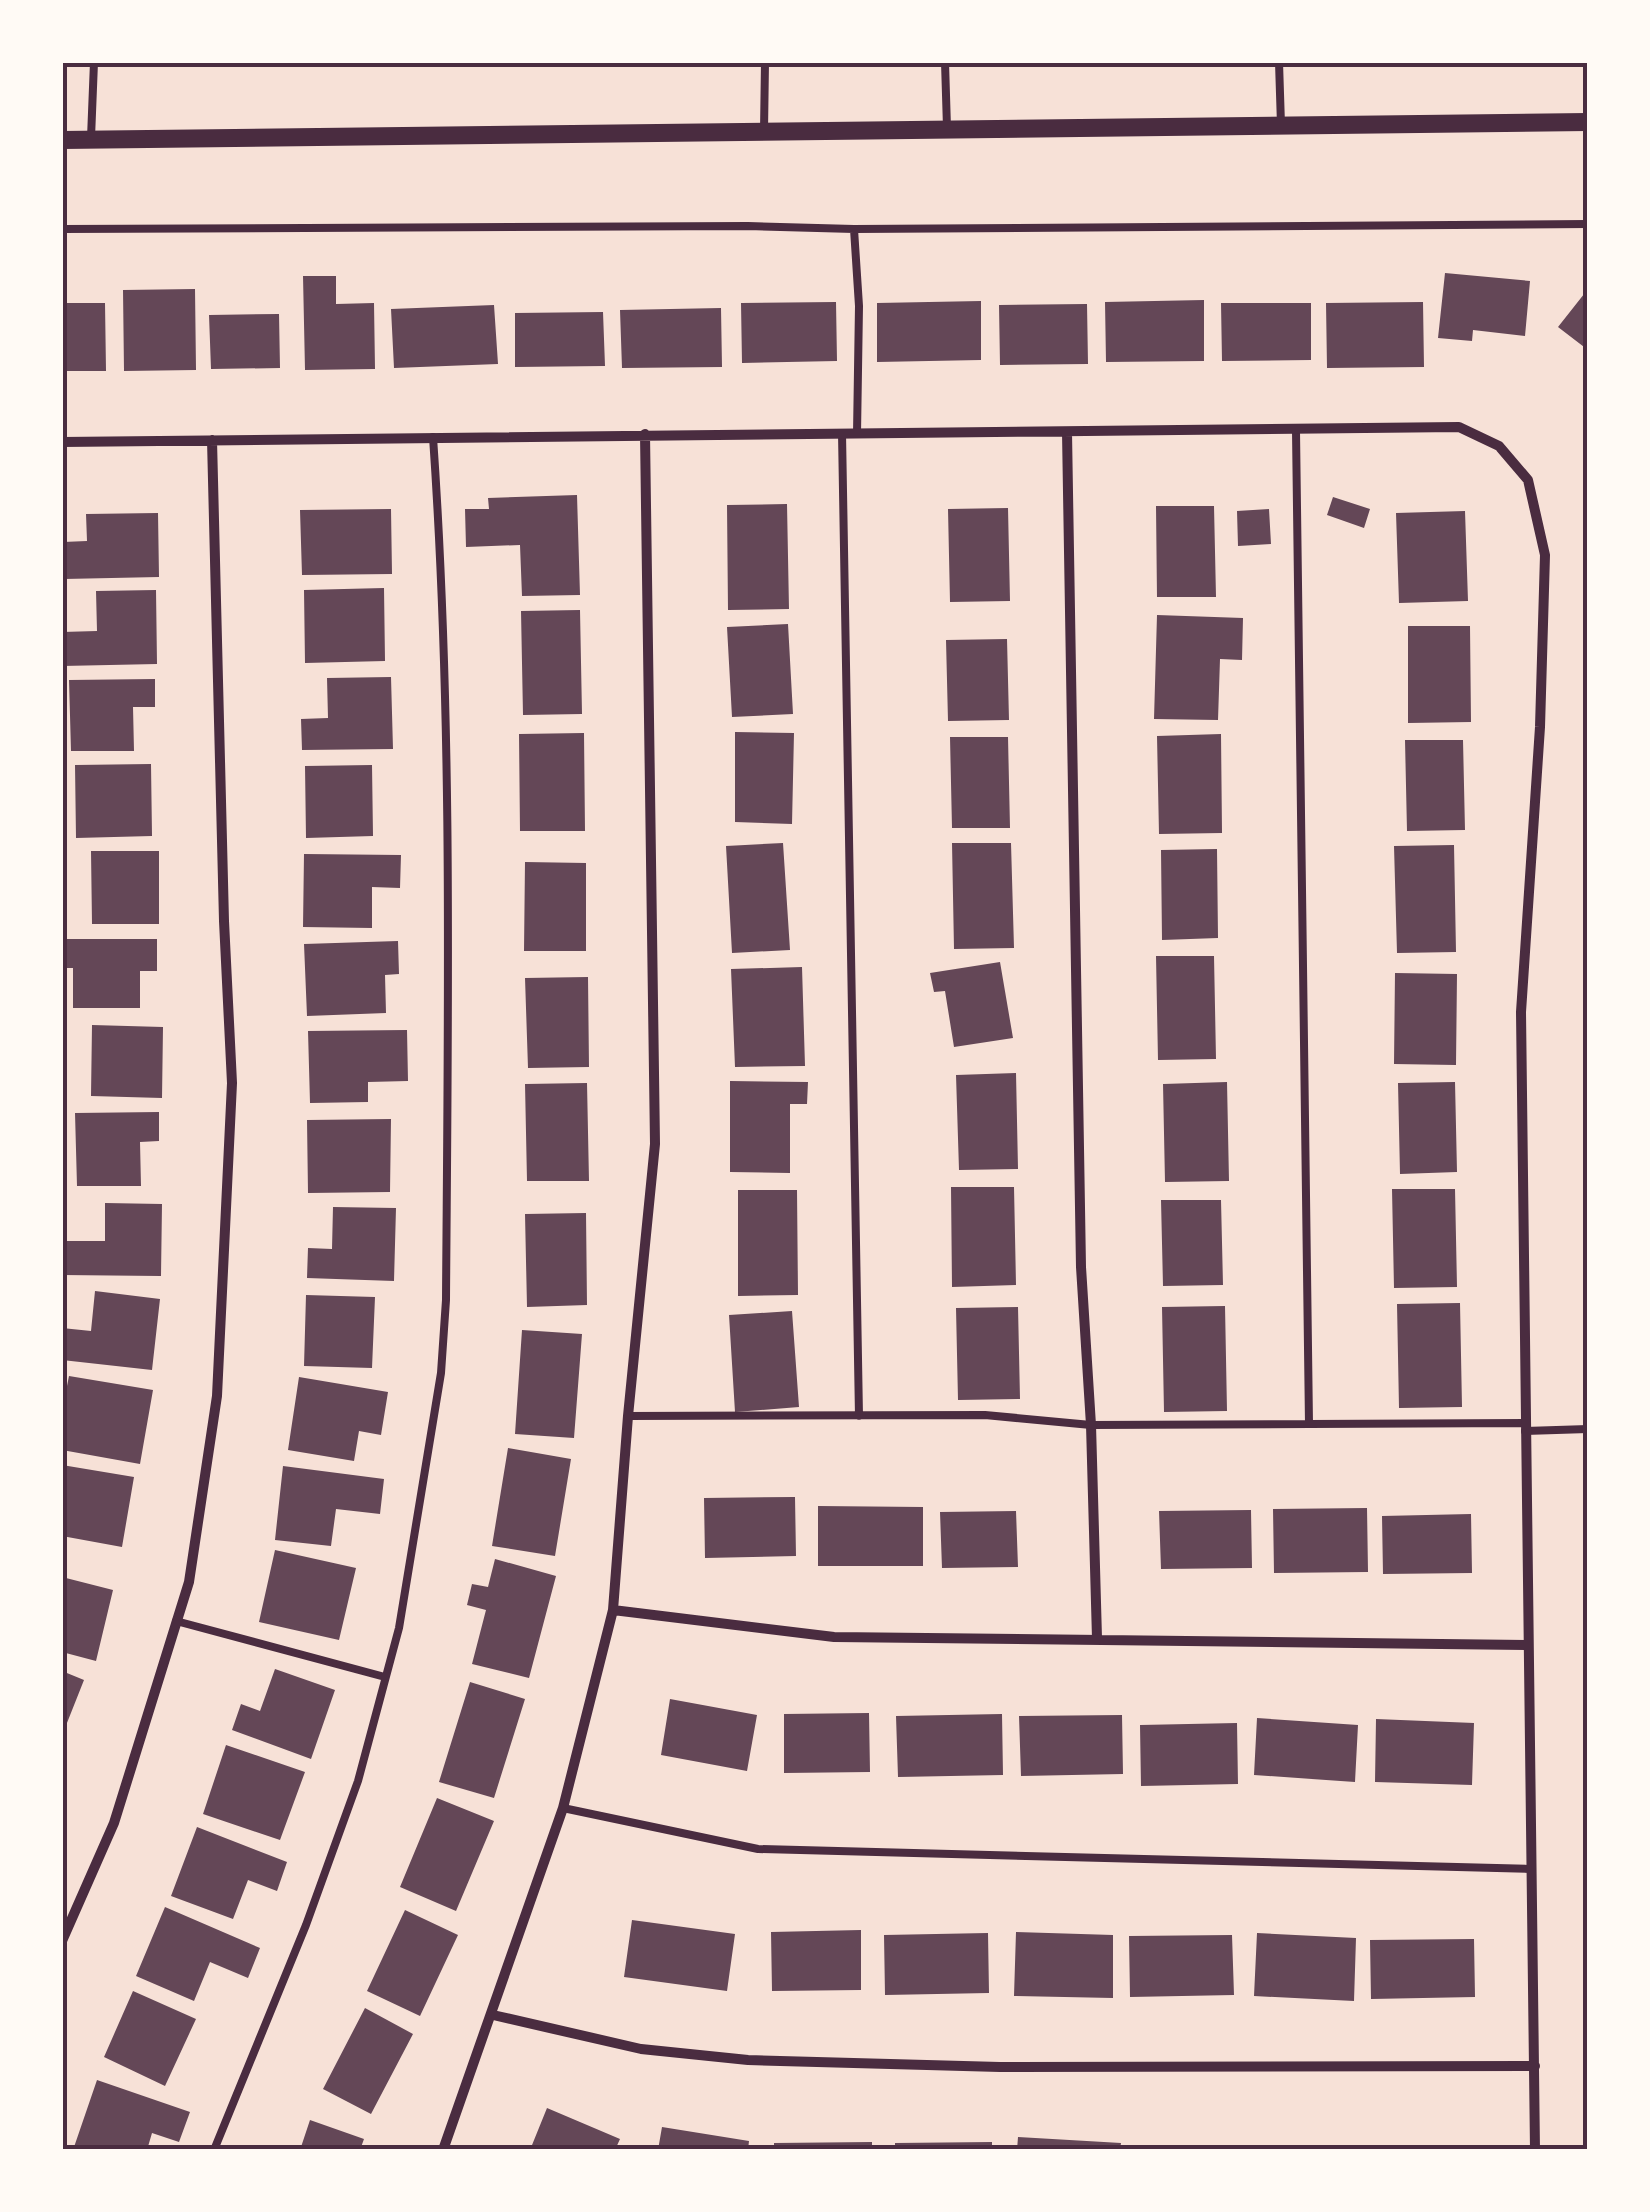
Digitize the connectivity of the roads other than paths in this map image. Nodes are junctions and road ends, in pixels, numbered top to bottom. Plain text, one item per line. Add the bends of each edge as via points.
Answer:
1 (94, 62) edge
2 (765, 62) edge
3 (945, 62) edge
4 (1280, 62) edge
5 (1588, 122) edge
6 (1282, 124) junction
7 (947, 128) junction
8 (764, 131) junction
9 (90, 139) junction
10 (62, 140) edge
11 (1588, 224) edge
12 (62, 229) edge
13 (854, 230) junction
14 (1296, 431) junction
15 (1068, 432) junction
16 (645, 434) junction
17 (842, 434) junction
18 (857, 434) junction
19 (433, 437) junction
20 (212, 440) junction
21 (62, 442) edge
22 (628, 1416) junction
23 (859, 1416) junction
24 (1091, 1424) junction
25 (1309, 1424) junction
26 (1526, 1427) junction
27 (1588, 1429) edge
28 (613, 1610) junction
29 (176, 1621) junction
30 (1097, 1638) junction
31 (1528, 1645) junction
32 (385, 1677) junction
33 (563, 1808) junction
34 (1531, 1869) junction
35 (62, 1941) edge
36 (493, 2015) junction
37 (1534, 2066) junction
38 (214, 2150) edge
39 (442, 2150) edge
40 (1535, 2150) edge

1 - 9 lane
2 - 8 lane
3 - 7 lane
4 - 6 lane
5 - 6 street
6 - 7 street
7 - 8 street
8 - 9 street
9 - 10 street
11 - 13 lane
12 - 13 lane
13 - 18 lane
14 - 15 street
14 - 25 lane
14 - 26 street via 1460,426 1498,446 1528,480 1545,555 1522,1012
15 - 18 street
15 - 24 street via 1081,1266
16 - 17 street
16 - 19 street
16 - 22 street via 656,1144
17 - 18 street
17 - 23 lane
19 - 20 street
19 - 32 lane via 446,786 446,1300 436,1409
20 - 21 street
20 - 29 street via 232,1082 216,1396 189,1582
22 - 23 lane
22 - 28 street
23 - 24 lane via 985,1415
24 - 25 lane
24 - 30 street
25 - 26 lane
26 - 27 lane
26 - 31 street
28 - 30 street via 834,1636
28 - 33 street
29 - 32 lane
29 - 35 street via 114,1822
30 - 31 street
31 - 34 street
32 - 38 lane via 358,1781 306,1925
33 - 34 lane via 758,1850
33 - 36 street
34 - 37 street
36 - 37 street via 642,2050 748,2060 1000,2067
36 - 39 street
37 - 40 street

